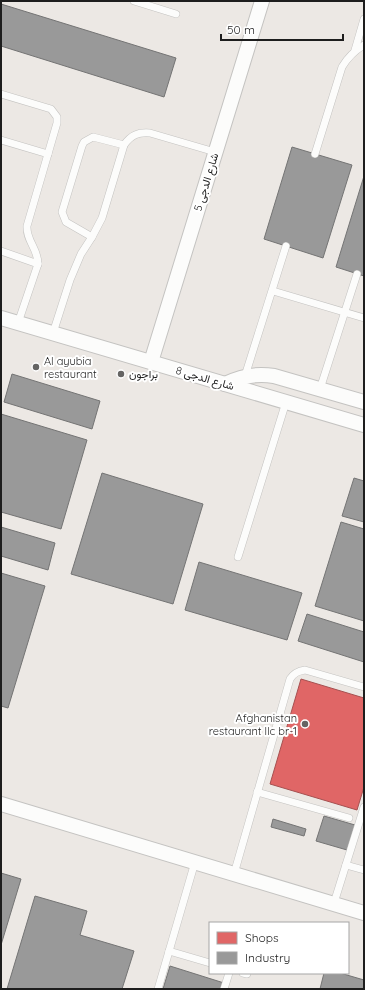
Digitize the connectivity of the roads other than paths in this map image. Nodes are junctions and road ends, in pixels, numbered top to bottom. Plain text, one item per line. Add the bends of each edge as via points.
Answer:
1 (134, 1) edge
2 (262, 1) edge
3 (176, 14) dead end
4 (364, 19) edge
5 (364, 45) edge
6 (355, 50) junction
7 (1, 94) edge
8 (1, 140) edge
9 (124, 145) junction
10 (215, 152) junction
11 (48, 154) junction
12 (315, 154) dead end
13 (92, 237) junction
14 (286, 246) dead end
15 (1, 251) edge
16 (38, 264) junction
17 (357, 274) dead end
18 (273, 291) junction
19 (345, 313) junction
20 (1, 318) edge
21 (364, 318) edge
22 (18, 323) junction
23 (53, 333) junction
24 (151, 362) junction
25 (246, 376) junction
26 (225, 384) junction
27 (320, 389) junction
28 (363, 400) edge
29 (286, 402) junction
30 (364, 425) edge
31 (238, 557) dead end
32 (364, 686) edge
33 (257, 792) junction
34 (1, 804) edge
35 (364, 807) edge
36 (349, 818) dead end
37 (195, 862) junction
38 (346, 865) junction
39 (364, 870) edge
40 (234, 874) junction
41 (334, 903) junction
42 (364, 912) edge
43 (169, 951) junction
44 (209, 963) edge
45 (229, 974) edge
46 (158, 989) edge
47 (224, 989) edge

1 - 3 lane
2 - 10 street, شارع الدجى 5
4 - 6 lane
5 - 6 lane
6 - 12 lane via 342,67
7 - 11 lane via 51,108 55,112 57,123
8 - 11 lane
9 - 10 lane via 129,138 143,132
9 - 13 lane via 102,218
9 - 13 lane via 93,136 82,146 62,212 66,222
10 - 24 street, شارع الدجى 5
11 - 16 lane via 27,226 27,235 37,252
13 - 23 lane via 81,254 70,280
14 - 18 lane
15 - 16 lane
16 - 22 lane
17 - 19 lane
18 - 19 lane
18 - 25 lane
19 - 21 lane
19 - 27 lane
20 - 22 street, شارع الدجى 8
22 - 23 street, شارع الدجى 8
23 - 24 street, شارع الدجى 8
24 - 26 street, شارع الدجى 8
25 - 26 street
25 - 27 street via 265,374
26 - 29 street, شارع الدجى 8
27 - 28 street
29 - 30 street, شارع الدجى 8
29 - 31 lane
32 - 33 lane via 311,670 294,674 290,679
33 - 36 lane
33 - 40 lane
34 - 37 street
35 - 38 lane
37 - 40 street
37 - 43 lane
38 - 39 lane
38 - 41 lane
40 - 41 street
41 - 42 street
43 - 44 lane
43 - 46 lane
45 - 47 lane

